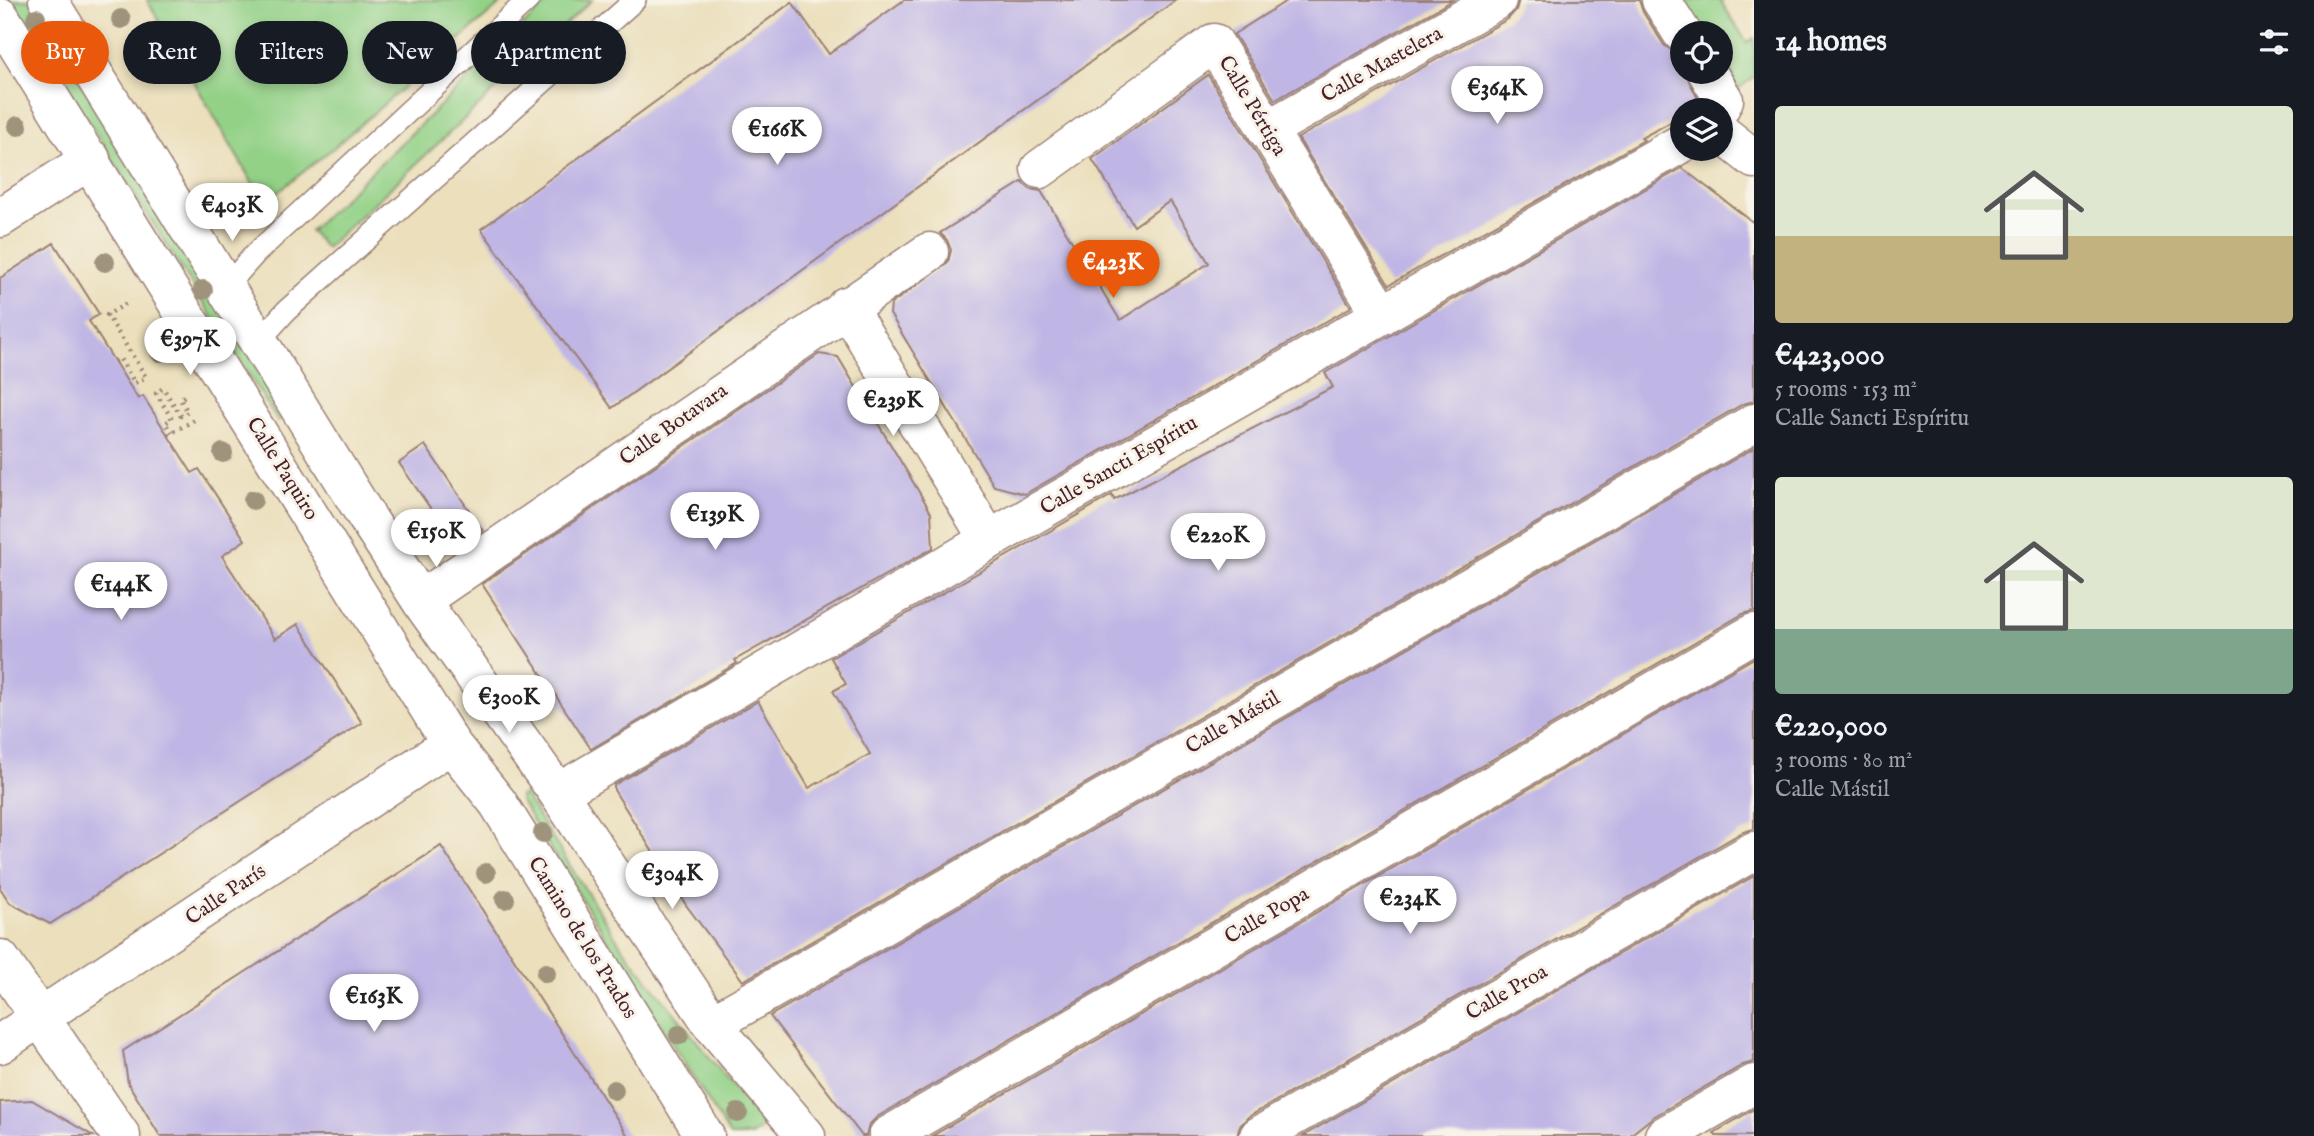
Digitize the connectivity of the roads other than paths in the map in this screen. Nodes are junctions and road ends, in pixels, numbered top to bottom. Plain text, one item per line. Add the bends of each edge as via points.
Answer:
1 (48, 0) edge
2 (528, 0) edge
3 (635, 0) edge
4 (1497, 0) edge
5 (1661, 0) edge
6 (0, 17) edge
7 (1674, 21) edge
8 (1267, 130) junction
9 (1733, 142) edge
10 (1670, 150) edge
11 (91, 159) junction
12 (1754, 159) edge
13 (1040, 169) dead end
14 (0, 218) edge
15 (929, 252) dead end
16 (225, 288) junction
17 (846, 306) junction
18 (1382, 315) junction
19 (258, 342) junction
20 (1754, 423) edge
21 (989, 540) junction
22 (421, 600) junction
23 (1754, 633) edge
24 (459, 654) junction
25 (451, 744) junction
26 (552, 787) junction
27 (1754, 851) edge
28 (0, 959) edge
29 (41, 1017) junction
30 (712, 1024) junction
31 (0, 1044) edge
32 (1754, 1084) edge
33 (121, 1136) edge
34 (705, 1136) edge
35 (806, 1136) edge
36 (888, 1136) edge
37 (1259, 1136) edge
38 (1664, 1136) edge

1 - 16 street
2 - 16 lane via 255,254
3 - 19 lane via 286,311
4 - 8 street, Calle Mastelera
5 - 7 street
6 - 11 street, Calle Paquiro
8 - 13 street, Calle Pértiga via 1214,43
8 - 18 street, Calle Pértiga
9 - 12 street
10 - 18 street, Calle Sancti Espíritu
11 - 14 street
11 - 25 street, Calle Paquiro
15 - 17 street, Calle Botavara
16 - 19 street
17 - 21 street
17 - 22 street, Calle Botavara
18 - 21 street, Calle Sancti Espíritu
19 - 22 street
20 - 30 street, Calle Mástil
21 - 26 street, Calle Sancti Espíritu
22 - 24 street
23 - 36 street, Calle Popa
24 - 25 street
24 - 26 street
25 - 26 street
25 - 29 street, Calle París
25 - 34 street, Camino de los Prados via 498,803
26 - 30 street
27 - 37 street, Calle Proa
28 - 29 street
29 - 31 street, Calle París
29 - 33 street
30 - 35 street
32 - 38 street

